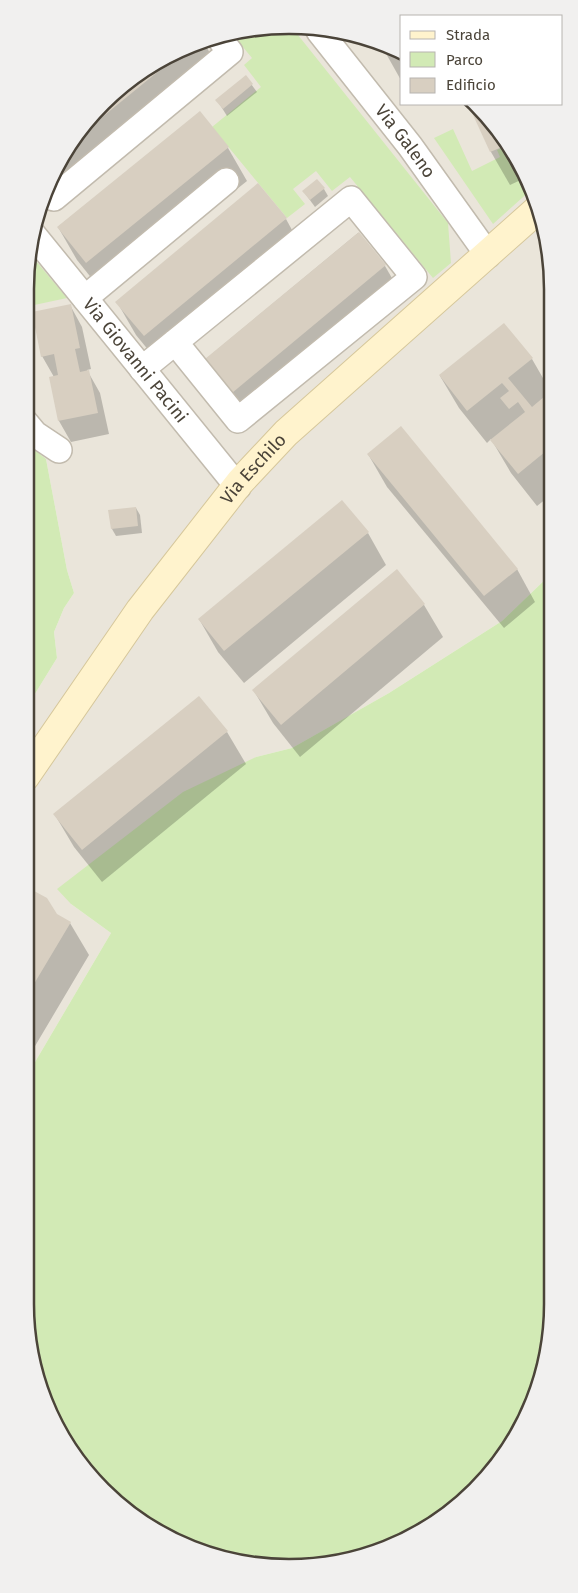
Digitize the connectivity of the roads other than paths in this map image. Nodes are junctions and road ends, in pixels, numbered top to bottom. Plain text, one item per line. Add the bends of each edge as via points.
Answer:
1 (322, 36) edge
2 (222, 42) edge
3 (226, 181) dead end
4 (51, 195) edge
5 (533, 214) edge
6 (39, 241) edge
7 (488, 255) junction
8 (85, 298) junction
9 (175, 342) junction
10 (142, 369) junction
11 (34, 433) edge
12 (58, 450) dead end
13 (238, 487) junction
14 (34, 764) edge

1 - 7 street, Via Galeno via 410,146
2 - 4 street via 230,52 54,198
3 - 8 street
5 - 7 main road, Via Eschilo
6 - 8 street, Via Giovanni Pacini
7 - 13 main road, Via Eschilo via 299,421
8 - 10 street, Via Giovanni Pacini
9 - 9 street via 351,199 414,277 238,420
9 - 10 street
10 - 13 street, Via Giovanni Pacini
11 - 12 street
13 - 14 main road, Via Eschilo via 140,610

